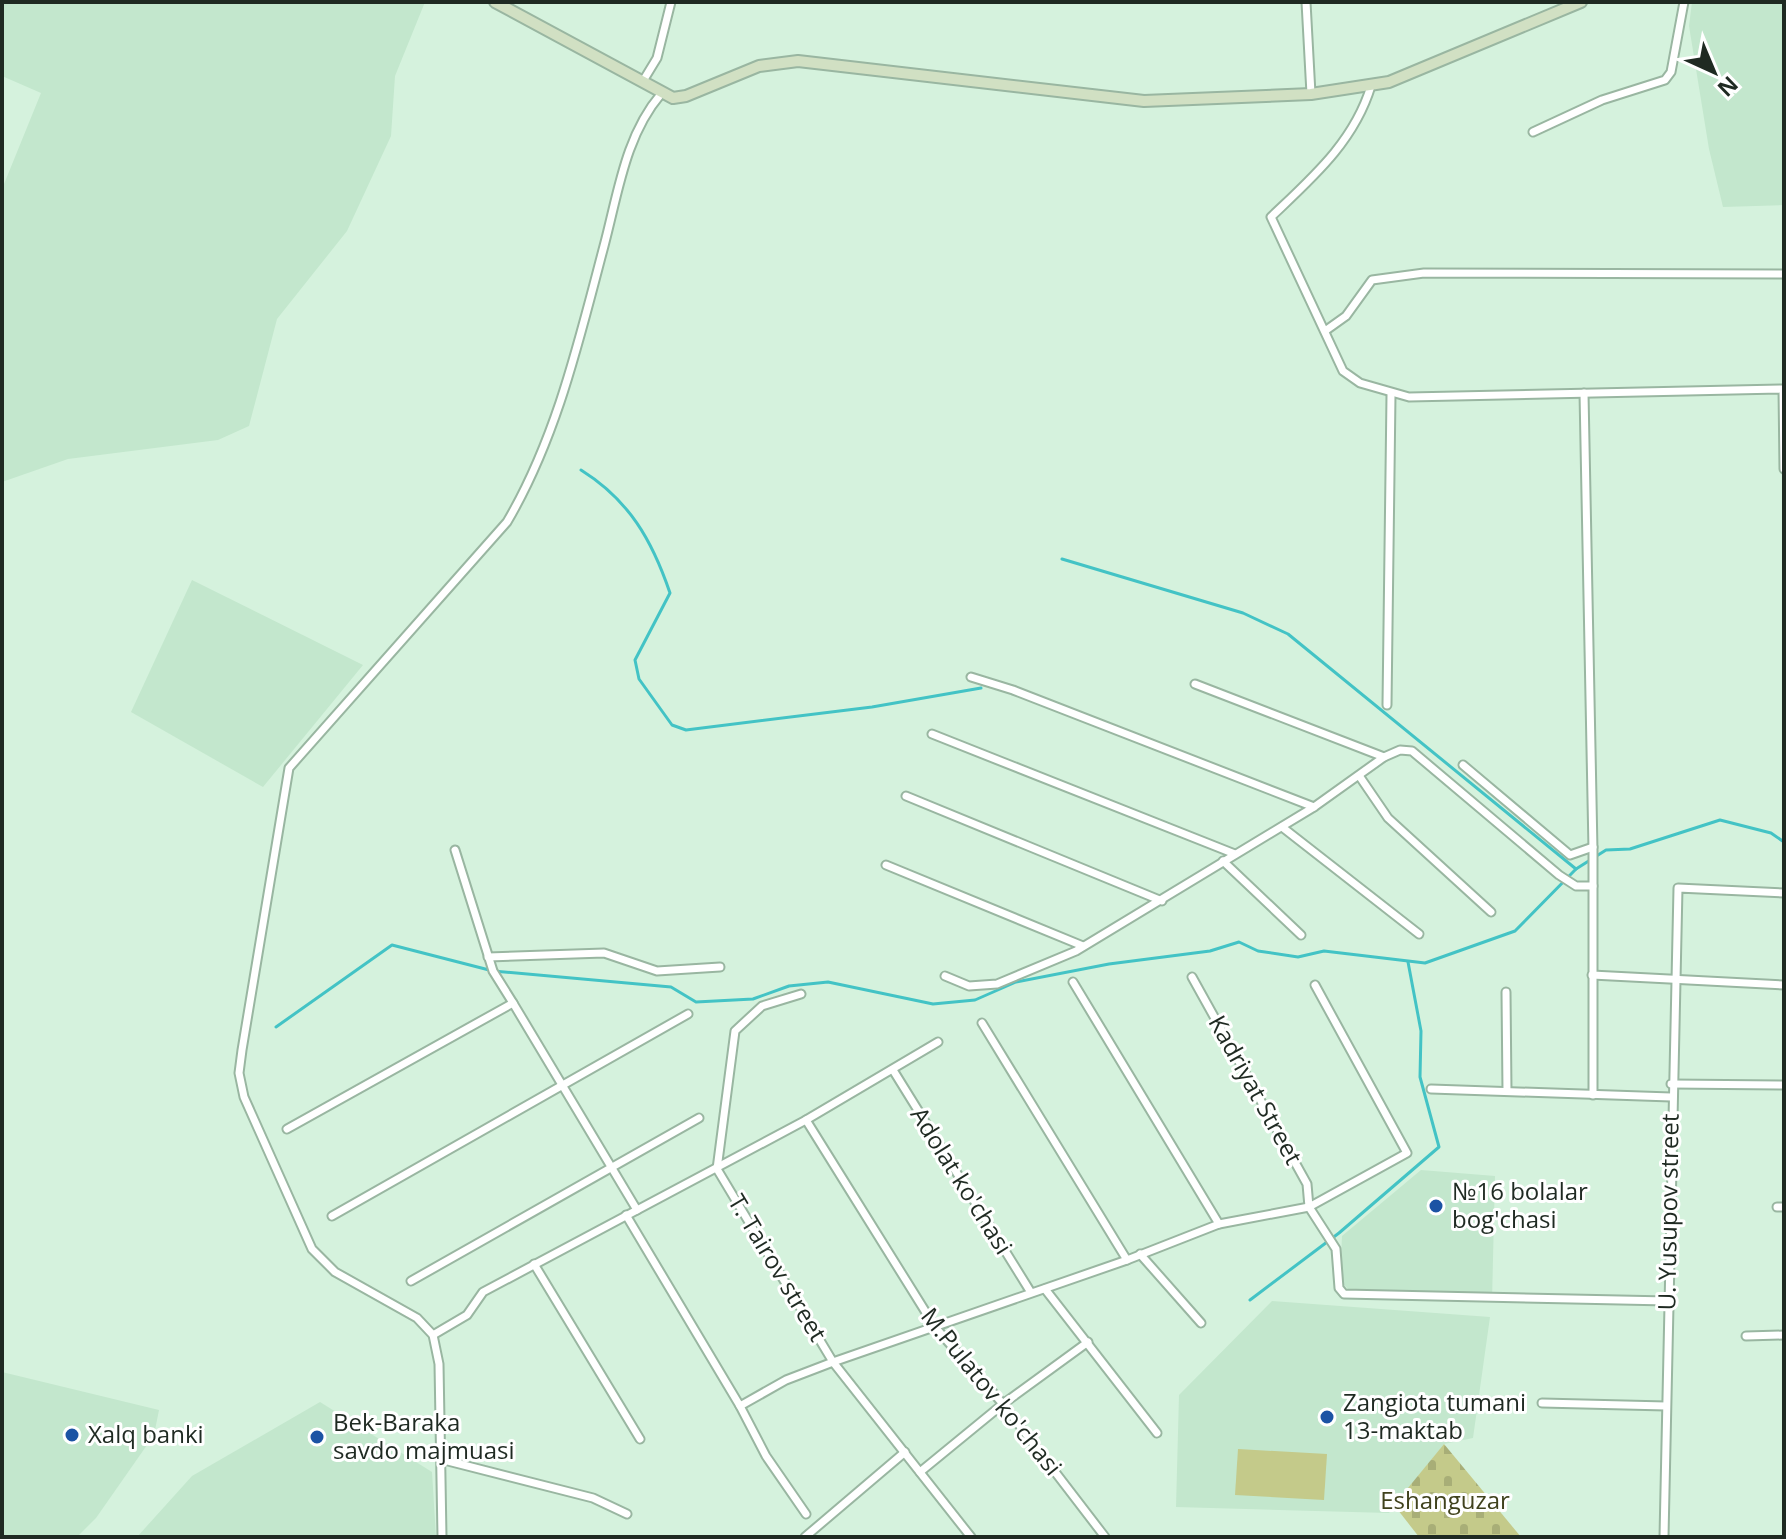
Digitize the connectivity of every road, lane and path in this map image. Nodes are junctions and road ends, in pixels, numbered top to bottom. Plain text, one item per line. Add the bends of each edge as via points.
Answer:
1 (495, 2) edge
2 (671, 2) edge
3 (1306, 2) edge
4 (1581, 2) edge
5 (1684, 2) edge
6 (643, 81) junction
7 (1371, 86) junction
8 (661, 94) junction
9 (1311, 94) junction
10 (1533, 132) dead end
11 (1784, 274) edge
12 (1325, 331) junction
13 (1584, 393) junction
14 (1391, 395) junction
15 (1784, 413) edge
16 (1784, 469) edge
17 (971, 677) dead end
18 (1195, 684) dead end
19 (1387, 705) dead end
20 (932, 734) dead end
21 (1384, 757) junction
22 (1463, 765) dead end
23 (1360, 777) junction
24 (906, 796) dead end
25 (1314, 807) junction
26 (1282, 827) junction
27 (1593, 848) junction
28 (455, 850) dead end
29 (1235, 854) junction
30 (1223, 861) junction
31 (886, 865) dead end
32 (1593, 886) junction
33 (1784, 893) edge
34 (1162, 901) junction
35 (1491, 912) dead end
36 (1419, 934) dead end
37 (1301, 935) dead end
38 (1083, 946) junction
39 (488, 957) junction
40 (720, 967) dead end
41 (1592, 975) junction
42 (945, 976) dead end
43 (1192, 977) dead end
44 (1675, 979) junction
45 (1073, 982) dead end
46 (1315, 985) dead end
47 (1784, 985) edge
48 (1506, 992) dead end
49 (801, 994) dead end
50 (513, 1003) junction
51 (688, 1014) dead end
52 (982, 1023) dead end
53 (938, 1042) dead end
54 (893, 1070) junction
55 (1671, 1084) junction
56 (1784, 1085) edge
57 (562, 1087) junction
58 (1431, 1089) dead end
59 (1507, 1091) junction
60 (1593, 1095) junction
61 (1671, 1097) junction
62 (699, 1118) dead end
63 (806, 1120) junction
64 (287, 1129) dead end
65 (609, 1168) junction
66 (717, 1169) junction
67 (1309, 1207) junction
68 (637, 1210) junction
69 (626, 1215) junction
70 (332, 1216) dead end
71 (1219, 1224) junction
72 (1140, 1254) junction
73 (1127, 1260) junction
74 (534, 1264) junction
75 (411, 1281) dead end
76 (1045, 1289) junction
77 (1030, 1291) junction
78 (1668, 1301) junction
79 (1201, 1323) dead end
80 (935, 1327) junction
81 (433, 1335) junction
82 (1784, 1335) edge
83 (1746, 1336) dead end
84 (1088, 1342) junction
85 (833, 1362) junction
86 (1542, 1403) dead end
87 (1003, 1404) junction
88 (740, 1406) junction
89 (1666, 1406) junction
90 (1157, 1433) dead end
91 (640, 1439) dead end
92 (905, 1452) junction
93 (440, 1459) junction
94 (920, 1472) junction
95 (627, 1514) dead end
96 (806, 1514) dead end
97 (805, 1536) edge
98 (442, 1537) edge
99 (971, 1537) edge
100 (1105, 1537) edge
101 (1664, 1537) edge

1 - 6 street
2 - 6 street via 657,58
3 - 9 street
4 - 7 street
5 - 10 street via 1665,80 1602,100
6 - 8 street
7 - 9 street
7 - 12 street via 1333,159 1271,217
8 - 9 street via 686,96 759,66 798,61 1144,101
8 - 81 street via 634,133 566,383 529,485 507,522 289,768 242,1050 244,1097 312,1249 335,1272 417,1318
11 - 12 street via 1424,273 1380,278
12 - 14 street via 1348,376
13 - 14 street
13 - 15 street via 1783,389
13 - 27 street
14 - 19 street
15 - 16 street
17 - 25 street
18 - 21 street
20 - 29 street
21 - 23 street
21 - 32 street via 1412,751 1559,875 1576,886
22 - 27 street via 1570,855
23 - 25 street
23 - 35 street via 1388,818
24 - 34 street
25 - 26 street
26 - 29 street
26 - 36 street
27 - 32 street
28 - 39 street
29 - 30 street
30 - 34 street
30 - 37 street
31 - 38 street
32 - 41 street
33 - 44 street, U. Yusupov street via 1678,888
34 - 38 street
38 - 42 street via 997,984 969,986
39 - 40 street via 604,953 657,971
39 - 50 street
41 - 44 street
41 - 60 street
43 - 67 street, Kadriyat Street via 1307,1184
44 - 47 street
44 - 55 street, U. Yusupov street
45 - 71 street
46 - 67 street via 1407,1153
48 - 59 street
49 - 66 street, T. Tairov street via 762,1006 735,1031
50 - 57 street
50 - 64 street
51 - 57 street
52 - 73 street
53 - 54 street
54 - 63 street
54 - 77 street, Adolat ko'chasi
55 - 56 street
55 - 61 street, U. Yusupov street
57 - 65 street
57 - 70 street
58 - 59 street
59 - 60 street
60 - 61 street
61 - 78 street, U. Yusupov street
62 - 65 street
63 - 66 street
63 - 80 street, M.Pulatov ko'chasi
65 - 68 street
65 - 75 street
66 - 68 street
66 - 85 street, T. Tairov street
67 - 71 street
67 - 78 street via 1331,1238 1339,1288 1353,1297
68 - 69 street
69 - 74 street
69 - 88 street
71 - 72 street
72 - 73 street
72 - 79 street
73 - 76 street
74 - 81 street via 483,1292 467,1315
74 - 91 street
76 - 77 street
76 - 84 street
77 - 80 street
78 - 89 street, U. Yusupov street
80 - 85 street
80 - 87 street, M.Pulatov ko'chasi
81 - 93 street via 439,1364
82 - 83 street
84 - 87 street
84 - 90 street
85 - 88 street
85 - 92 street, T. Tairov street
86 - 89 street
87 - 94 street
87 - 100 street, M.Pulatov ko'chasi
88 - 96 street
89 - 101 street, U. Yusupov street
92 - 94 street, T. Tairov street
92 - 97 street
93 - 95 street via 593,1498
93 - 98 street
94 - 99 street, T. Tairov street

